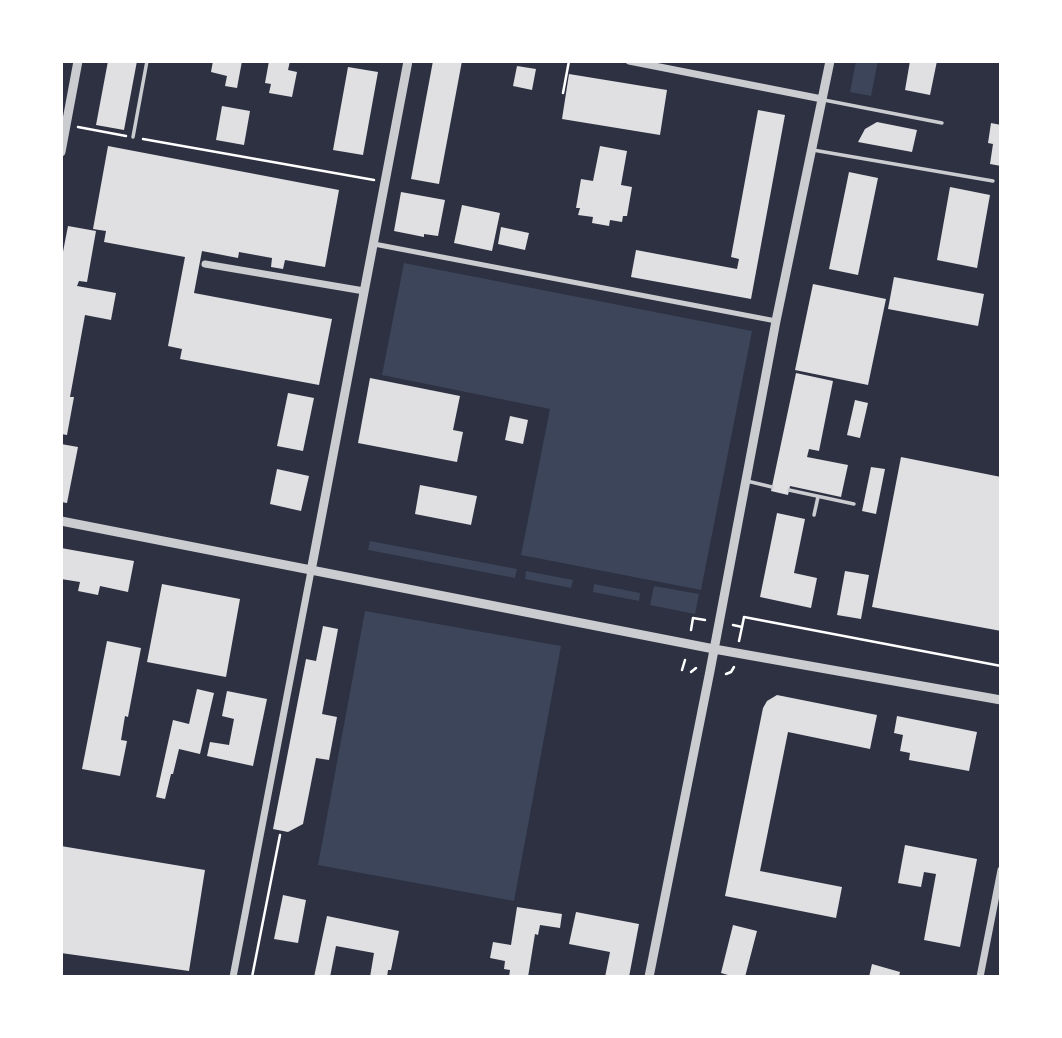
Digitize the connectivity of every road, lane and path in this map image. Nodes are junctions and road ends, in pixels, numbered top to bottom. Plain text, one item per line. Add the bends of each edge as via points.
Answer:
1 (78, 61) edge
2 (147, 61) edge
3 (408, 61) edge
4 (569, 61) edge
5 (629, 61) edge
6 (830, 61) edge
7 (563, 93) dead end
8 (822, 99) junction
9 (942, 123) dead end
10 (66, 125) junction
11 (133, 137) junction
12 (811, 149) junction
13 (61, 152) edge
14 (384, 181) junction
15 (993, 181) dead end
16 (373, 244) junction
17 (205, 264) dead end
18 (364, 291) junction
19 (776, 321) junction
20 (745, 481) junction
21 (772, 486) dead end
22 (789, 490) dead end
23 (818, 496) junction
24 (853, 504) dead end
25 (814, 515) dead end
26 (61, 522) edge
27 (311, 571) junction
28 (705, 620) dead end
29 (733, 625) dead end
30 (742, 627) junction
31 (691, 630) dead end
32 (740, 641) dead end
33 (714, 649) junction
34 (685, 660) dead end
35 (1001, 666) edge
36 (734, 667) dead end
37 (696, 668) dead end
38 (682, 670) dead end
39 (691, 672) dead end
40 (726, 674) dead end
41 (1001, 700) edge
42 (280, 835) dead end
43 (1001, 870) edge
44 (233, 977) edge
45 (252, 977) edge
46 (649, 977) edge
47 (980, 977) edge

1 - 10 street
2 - 11 lane
3 - 14 street
4 - 7 path
5 - 8 street
6 - 8 street
8 - 9 lane
8 - 12 street
10 - 11 path
10 - 13 street
11 - 14 path
12 - 15 lane
12 - 19 street
14 - 16 street
16 - 18 street
16 - 19 street
17 - 18 street
18 - 27 street
19 - 20 street
20 - 21 lane
20 - 33 street
22 - 23 lane
23 - 24 lane
23 - 25 lane
26 - 27 street
27 - 33 street
27 - 44 street
28 - 31 path via 693,618
29 - 30 path
30 - 32 path
30 - 35 path via 744,617
33 - 41 street
33 - 46 street
34 - 38 path
36 - 40 path
37 - 39 path
42 - 45 path
43 - 47 street

